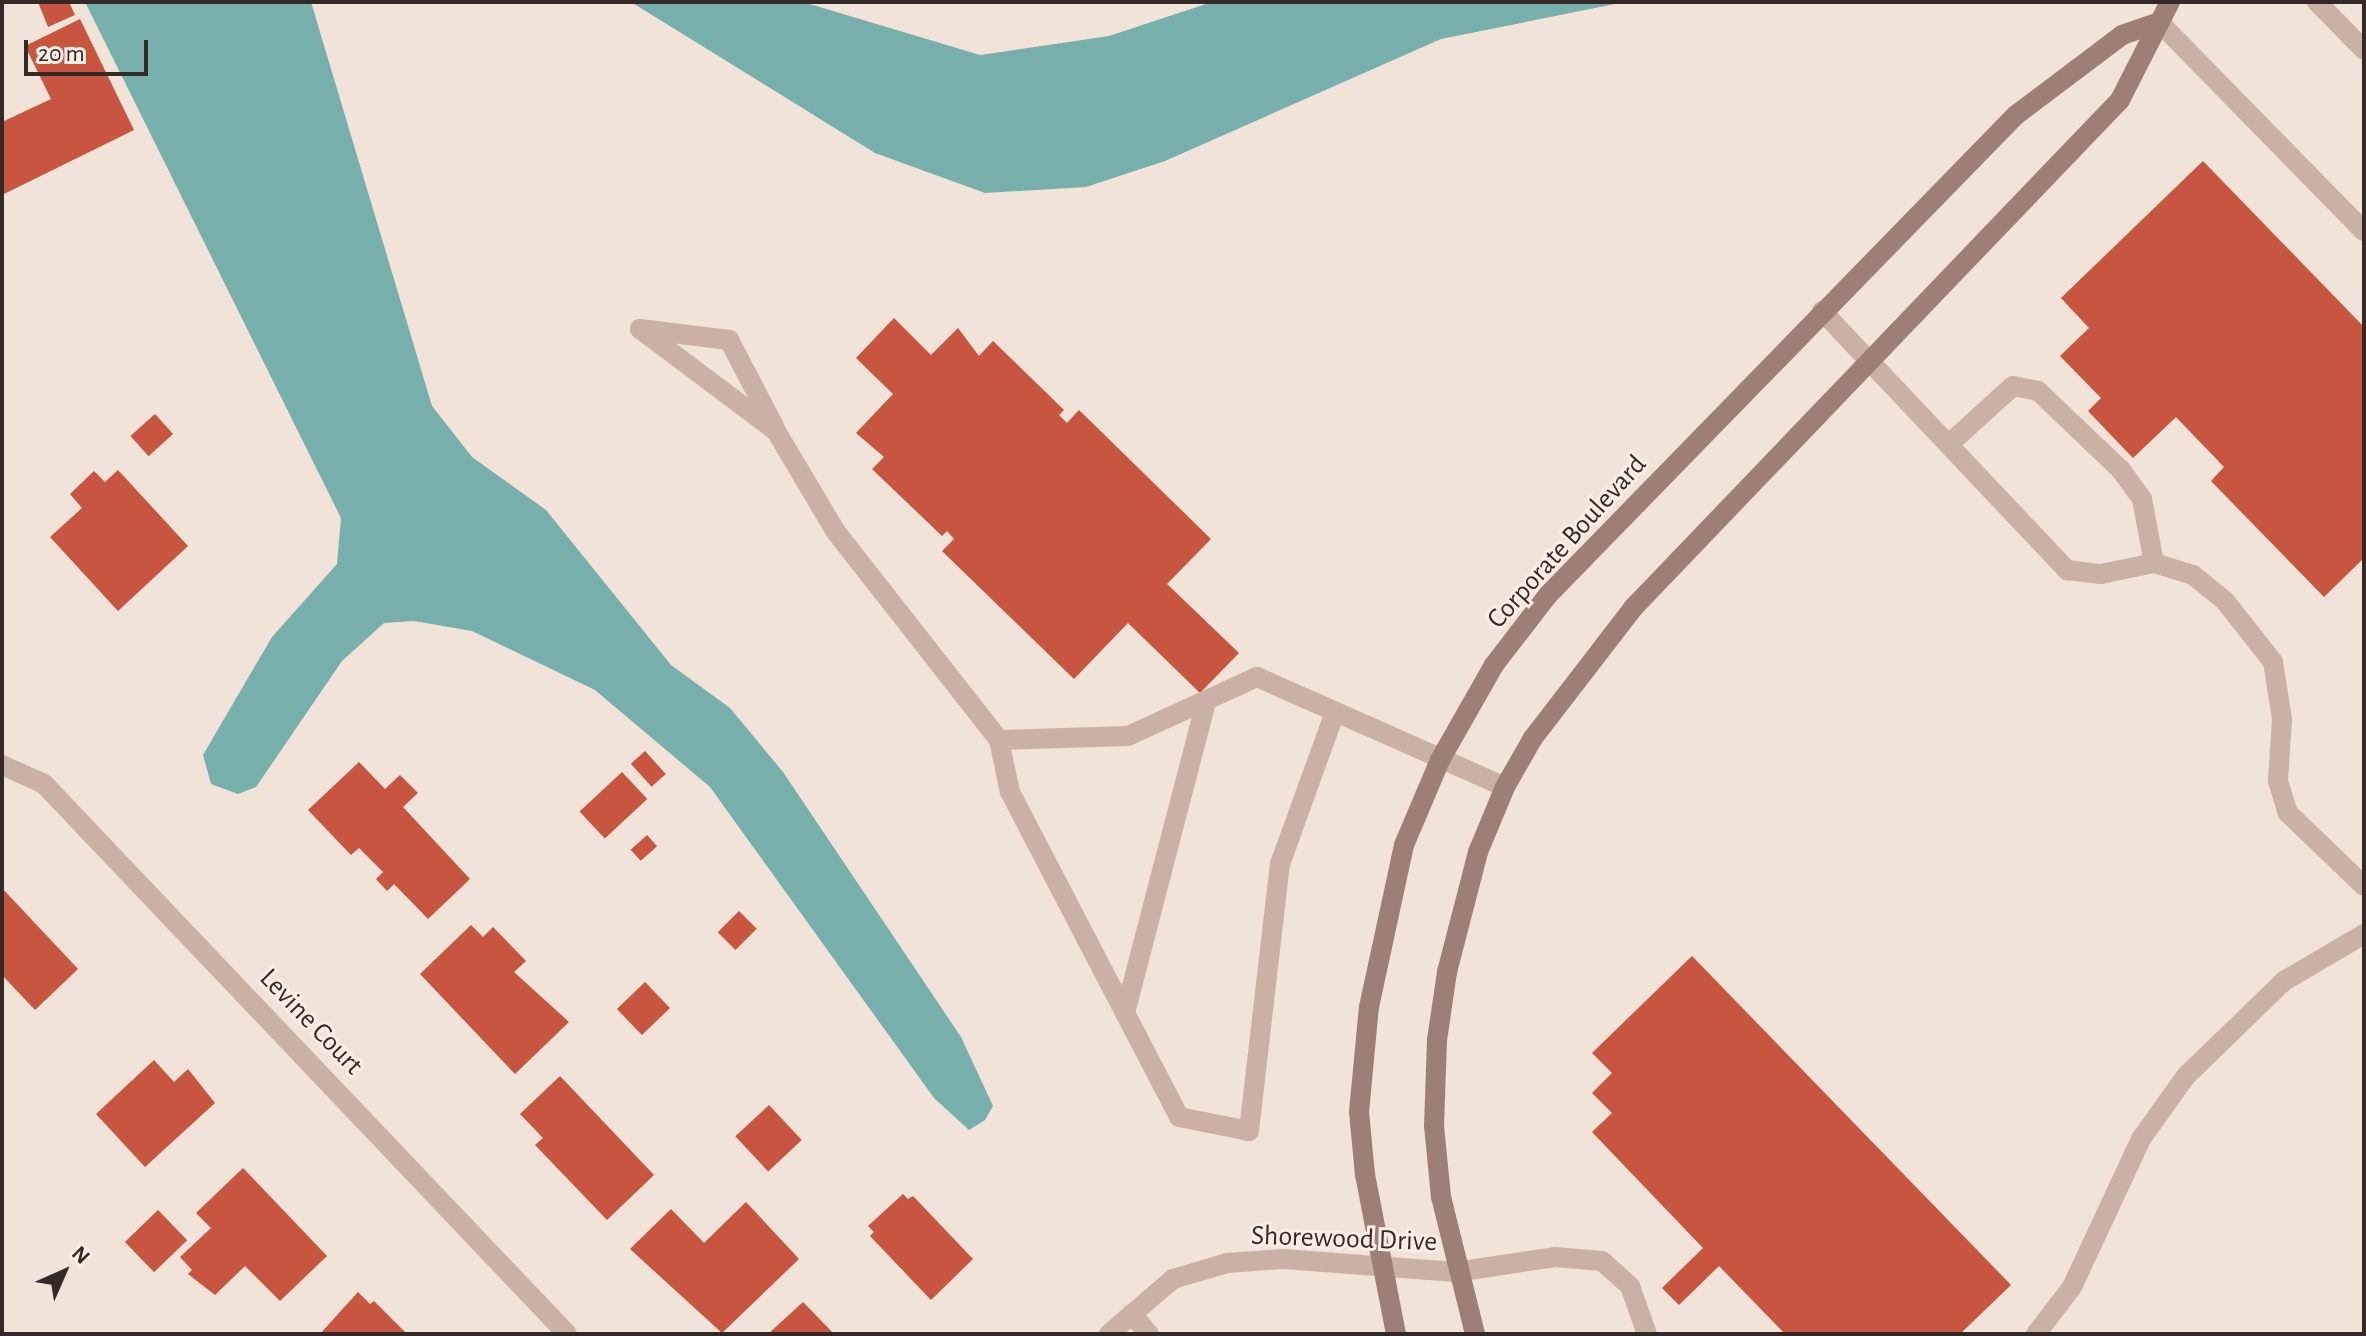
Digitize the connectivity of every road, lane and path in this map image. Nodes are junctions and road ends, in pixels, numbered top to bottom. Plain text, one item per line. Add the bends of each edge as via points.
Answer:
1 (2170, 2) edge
2 (2317, 2) edge
3 (2159, 22) junction
4 (2364, 50) edge
5 (2364, 231) edge
6 (1822, 311) junction
7 (1868, 358) junction
8 (776, 431) junction
9 (1949, 444) junction
10 (2154, 563) junction
11 (1206, 701) junction
12 (1335, 712) junction
13 (999, 740) junction
14 (1440, 760) junction
15 (2, 765) edge
16 (1505, 787) junction
17 (2364, 886) edge
18 (2364, 934) edge
19 (1125, 1013) junction
20 (1379, 1268) junction
21 (1456, 1272) junction
22 (1132, 1314) junction
23 (567, 1334) edge
24 (1109, 1334) edge
25 (1149, 1334) edge
26 (1396, 1334) edge
27 (1475, 1334) edge
28 (1647, 1334) edge
29 (2036, 1334) edge

1 - 3 street
2 - 4 street
3 - 5 street
3 - 6 street, Corporate Boulevard via 2122,35 2016,115
3 - 7 street via 2120,100
6 - 7 street
6 - 14 street, Corporate Boulevard via 1548,595 1494,665
7 - 9 street
7 - 16 street via 1633,608 1533,738
8 - 8 street via 702,375 640,329 729,340
8 - 13 street via 836,532
9 - 10 street via 2067,570 2101,574
9 - 10 street via 2013,386 2038,391 2121,470 2142,499
10 - 17 street via 2193,575 2225,601 2273,662 2282,719 2278,781 2288,813
11 - 12 street via 1257,677
11 - 13 street via 1128,736
11 - 19 street
12 - 14 street
12 - 19 street via 1280,864 1249,1131 1179,1117
13 - 19 street via 1010,792
14 - 16 street
14 - 20 street, Corporate Boulevard via 1404,845 1369,1007 1359,1112
15 - 23 street, Levine Court via 44,784
16 - 21 street via 1478,852 1447,972 1437,1040 1434,1126
18 - 29 street via 2284,981 2186,1076 2141,1139 2072,1287
20 - 21 street, Shorewood Drive
20 - 22 street, Shorewood Drive via 1283,1259 1216,1265 1173,1279
20 - 26 street, Corporate Boulevard
21 - 27 street
21 - 28 street, Shorewood Drive via 1555,1257 1602,1261 1630,1286
22 - 24 street, Shorewood Drive
22 - 25 street

